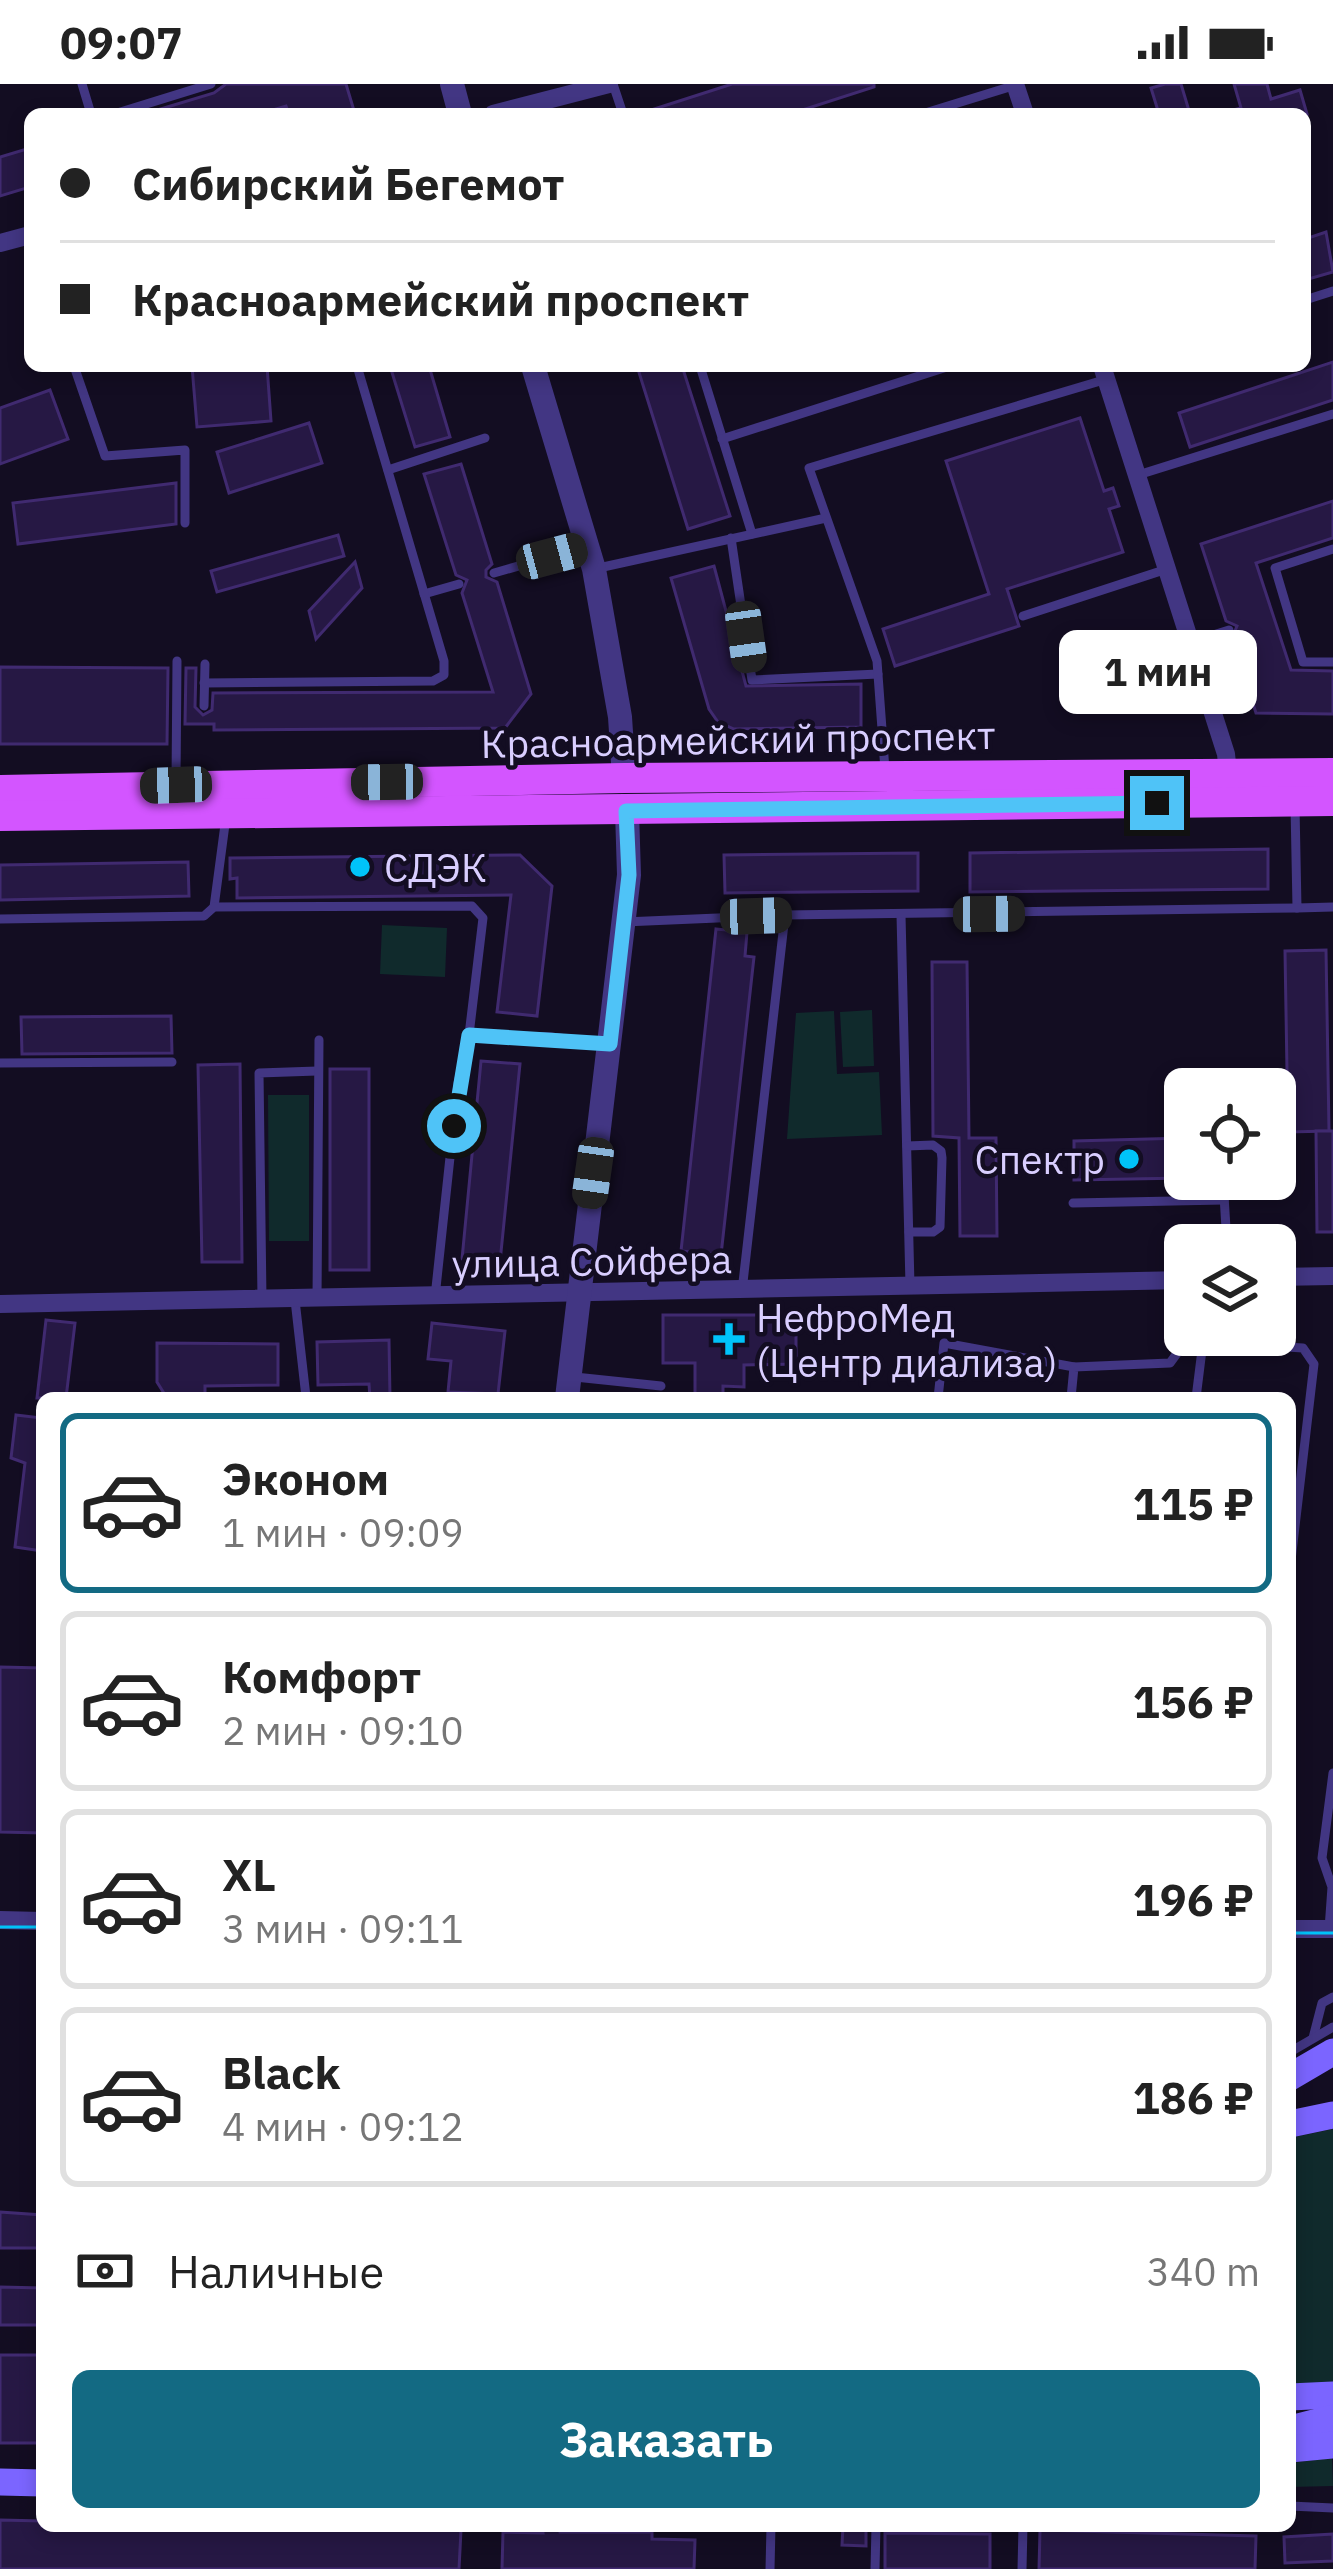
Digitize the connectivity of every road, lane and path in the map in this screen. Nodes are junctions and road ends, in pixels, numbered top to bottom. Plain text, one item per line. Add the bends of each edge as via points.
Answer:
1 (211, 84) edge
2 (611, 84) edge
3 (1016, 84) edge
4 (133, 108) edge
5 (517, 108) edge
6 (942, 108) edge
7 (76, 372) edge
8 (359, 372) edge
9 (535, 372) edge
10 (702, 372) edge
11 (931, 372) edge
12 (1105, 373) edge
13 (1333, 413) edge
14 (485, 438) dead end
15 (722, 439) junction
16 (388, 470) junction
17 (1137, 475) junction
18 (826, 518) junction
19 (185, 523) dead end
20 (752, 534) junction
21 (731, 538) junction
22 (1333, 549) edge
23 (590, 558) junction
24 (1167, 569) junction
25 (494, 573) dead end
26 (459, 584) dead end
27 (424, 594) junction
28 (1288, 612) junction
29 (1024, 616) dead end
30 (1274, 616) dead end
31 (1229, 630) dead end
32 (1191, 642) junction
33 (178, 661) dead end
34 (1333, 662) edge
35 (205, 664) dead end
36 (878, 674) junction
37 (204, 683) junction
38 (204, 706) dead end
39 (1228, 772) junction
40 (1333, 773) edge
41 (885, 775) junction
42 (624, 778) junction
43 (176, 785) junction
44 (0, 790) edge
45 (1295, 801) junction
46 (1333, 801) edge
47 (626, 811) junction
48 (226, 815) junction
49 (0, 816) edge
50 (214, 907) junction
51 (1297, 908) junction
52 (1333, 908) edge
53 (785, 915) junction
54 (901, 915) junction
55 (0, 919) edge
56 (622, 922) junction
57 (469, 1035) junction
58 (319, 1040) dead end
59 (610, 1044) junction
60 (172, 1062) dead end
61 (0, 1063) edge
62 (317, 1071) junction
63 (907, 1146) junction
64 (1224, 1200) joint
65 (1073, 1203) dead end
66 (1226, 1224) edge
67 (909, 1232) junction
68 (1333, 1276) edge
69 (1296, 1277) edge
70 (1164, 1280) edge
71 (910, 1286) junction
72 (742, 1291) junction
73 (577, 1295) junction
74 (435, 1298) junction
75 (317, 1299) junction
76 (262, 1300) junction
77 (295, 1300) junction
78 (0, 1304) edge
79 (1296, 1348) edge
80 (1174, 1356) edge
81 (1201, 1356) edge
82 (1074, 1367) junction
83 (661, 1386) dead end
84 (568, 1388) edge
85 (305, 1392) edge
86 (939, 1392) edge
87 (1072, 1392) edge
88 (1197, 1392) edge
89 (1296, 1518) edge
90 (1333, 1772) edge
91 (0, 1920) edge
92 (36, 1921) edge
93 (1296, 1929) edge
94 (1331, 1929) edge
95 (1333, 1997) edge
96 (1333, 2027) edge
97 (1314, 2052) edge
98 (1333, 2115) edge
99 (1296, 2123) edge
100 (1333, 2395) edge
101 (1296, 2397) edge
102 (1333, 2419) edge
103 (1296, 2428) edge
104 (1333, 2445) edge
105 (1296, 2448) edge
106 (0, 2482) edge
107 (36, 2483) edge
108 (1296, 2506) edge
109 (1333, 2508) edge
110 (771, 2532) edge
111 (876, 2532) edge
112 (1022, 2532) edge
113 (770, 2569) edge
114 (874, 2569) edge
115 (1022, 2569) edge

1 - 4 lane
2 - 5 street
3 - 6 lane
7 - 19 lane via 105,457 185,450
8 - 16 lane
9 - 23 street
10 - 15 lane
11 - 15 lane
12 - 17 street
12 - 18 lane via 809,469
13 - 17 lane
14 - 16 lane
15 - 20 lane
16 - 27 lane
17 - 24 street
18 - 20 lane
18 - 36 lane
20 - 21 lane
21 - 23 lane
21 - 36 lane via 752,680
22 - 28 lane via 1275,568
23 - 25 lane
23 - 42 street
24 - 29 lane
24 - 32 street
26 - 27 lane
27 - 37 lane via 444,661 433,681
28 - 30 lane
28 - 34 lane via 1303,662
31 - 32 lane
32 - 39 street
33 - 43 lane
35 - 37 lane
36 - 41 lane
37 - 38 lane
39 - 40 main road, Красноармейский проспект
39 - 41 main road, Красноармейский проспект
41 - 42 main road, Красноармейский проспект
42 - 43 main road, Красноармейский проспект
42 - 47 main road
43 - 44 main road, Красноармейский проспект
45 - 46 main road, Красноармейский проспект
45 - 47 main road, Красноармейский проспект
45 - 51 lane
47 - 48 main road, Красноармейский проспект
47 - 56 street
48 - 49 main road, Красноармейский проспект
48 - 50 lane
50 - 55 lane via 203,916
50 - 57 lane via 472,906 483,918
51 - 52 lane
51 - 54 lane
53 - 54 lane
53 - 56 lane
53 - 72 lane
54 - 63 lane
56 - 59 street
57 - 59 lane
57 - 74 lane
58 - 62 lane
59 - 73 street
60 - 61 lane
62 - 75 lane
62 - 76 lane via 260,1073
63 - 67 lane
63 - 67 lane via 933,1145 942,1158 940,1227
64 - 65 lane
64 - 66 lane
67 - 71 lane
68 - 69 street
70 - 71 street, улица Сойфера
71 - 72 street, улица Сойфера
72 - 73 street, улица Сойфера
73 - 74 street, улица Сойфера
73 - 84 street
74 - 75 street, улица Сойфера
75 - 77 street, улица Сойфера
76 - 77 street, улица Сойфера
76 - 78 street, улица Сойфера
77 - 85 lane
79 - 89 lane via 1314,1364
80 - 82 lane via 1169,1363
81 - 88 lane
82 - 86 lane via 944,1343
82 - 87 lane
83 - 84 lane
90 - 94 lane via 1322,1858 1332,1887
91 - 92 street
93 - 94 street
95 - 97 lane via 1322,2002
96 - 97 lane
98 - 99 main road
100 - 101 main road
102 - 103 main road
104 - 105 main road
106 - 107 main road
108 - 109 lane
110 - 113 lane
111 - 114 lane
112 - 115 lane

